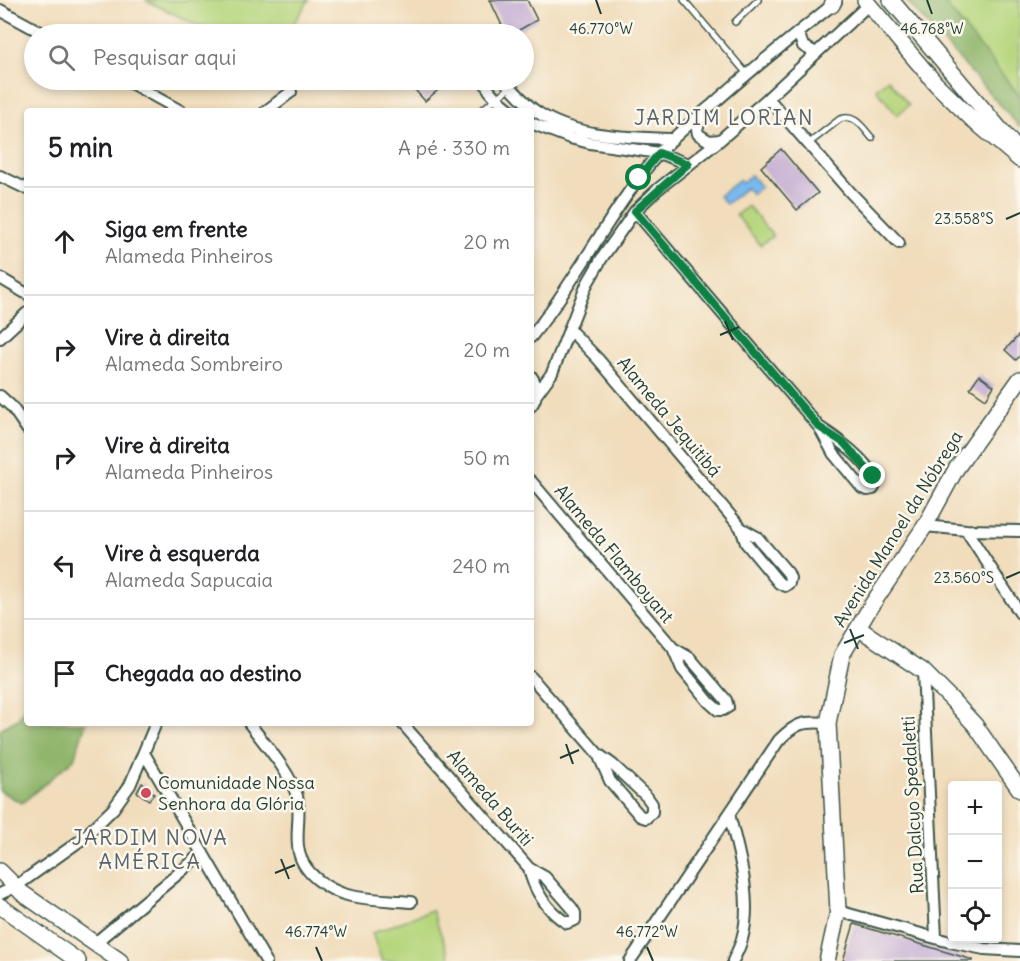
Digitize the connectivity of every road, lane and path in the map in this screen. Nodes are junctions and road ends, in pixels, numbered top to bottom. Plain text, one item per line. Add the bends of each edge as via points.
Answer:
1 (684, 0) edge
2 (758, 0) edge
3 (891, 0) edge
4 (835, 2) edge
5 (867, 2) edge
6 (0, 10) edge
7 (735, 22) dead end
8 (26, 24) edge
9 (798, 32) junction
10 (816, 53) junction
11 (747, 74) junction
12 (142, 90) edge
13 (489, 90) edge
14 (502, 90) edge
15 (511, 90) edge
16 (291, 92) dead end
17 (496, 98) junction
18 (768, 98) junction
19 (522, 107) edge
20 (175, 108) edge
21 (270, 108) edge
22 (484, 108) edge
23 (508, 108) edge
24 (534, 112) edge
25 (703, 112) junction
26 (534, 124) edge
27 (872, 138) dead end
28 (672, 139) junction
29 (720, 140) junction
30 (808, 144) junction
31 (659, 153) junction
32 (1020, 153) edge
33 (1020, 160) edge
34 (688, 164) junction
35 (0, 176) edge
36 (24, 188) edge
37 (635, 211) junction
38 (898, 243) dead end
39 (0, 278) edge
40 (24, 292) edge
41 (24, 316) edge
42 (569, 329) junction
43 (534, 333) edge
44 (0, 338) edge
45 (534, 383) edge
46 (1017, 389) edge
47 (536, 395) junction
48 (0, 396) edge
49 (534, 399) edge
50 (24, 425) edge
51 (819, 427) junction
52 (534, 485) edge
53 (925, 526) junction
54 (741, 528) junction
55 (966, 530) junction
56 (1020, 531) edge
57 (1020, 613) edge
58 (858, 628) junction
59 (673, 648) junction
60 (923, 671) junction
61 (534, 680) edge
62 (828, 723) junction
63 (155, 726) edge
64 (251, 726) edge
65 (405, 726) edge
66 (144, 753) junction
67 (598, 754) junction
68 (1020, 790) edge
69 (729, 814) junction
70 (203, 853) junction
71 (529, 868) junction
72 (0, 872) edge
73 (15, 887) junction
74 (0, 894) edge
75 (411, 902) dead end
76 (0, 906) edge
77 (838, 911) junction
78 (936, 937) junction
79 (95, 943) junction
80 (1020, 951) edge
81 (78, 961) edge
82 (120, 961) edge
83 (266, 961) edge
84 (630, 961) edge
85 (733, 961) edge
86 (827, 961) edge

1 - 11 lane
2 - 7 lane
3 - 32 main road
4 - 9 street
5 - 10 street
5 - 33 main road via 936,84
6 - 8 street
9 - 10 street via 803,46
9 - 11 street
10 - 18 street
11 - 25 street
12 - 20 street
13 - 17 street
14 - 17 lane
15 - 19 street
16 - 21 street
17 - 22 lane
17 - 23 street
18 - 29 street
18 - 30 street
24 - 28 street via 606,135
25 - 28 street
25 - 29 street via 698,134 709,141
26 - 31 street via 590,143
27 - 30 lane via 853,118 845,117
28 - 31 street
29 - 34 street
30 - 38 street
31 - 34 street
31 - 43 street
34 - 37 street
35 - 36 street
37 - 42 street via 587,284
37 - 51 street
39 - 40 street
41 - 44 street
42 - 47 street via 552,373
42 - 54 street, Alameda Jequitibá
45 - 47 street
46 - 53 main road, Avenida Manoel da Nóbrega via 956,469
47 - 49 street
48 - 50 street
51 - 51 street via 833,453 862,488 873,489 873,476 844,443
52 - 59 street, Alameda Flamboyant
53 - 55 street
53 - 58 main road, Avenida Manoel da Nóbrega
54 - 54 street, Alameda Jequitibá via 746,543 779,583 789,583 788,573 757,537
55 - 56 street
55 - 57 street
58 - 60 main road
58 - 62 main road, Avenida Manoel da Nóbrega via 842,656
59 - 59 street, Alameda Flamboyant via 682,669 710,702 718,710 728,707 690,658
60 - 68 main road via 975,725
60 - 78 street, Rua Dalcyo Spedaletti
61 - 67 street
62 - 69 street via 793,726 778,740
62 - 77 main road, Avenida Manoel da Nóbrega
63 - 66 street
64 - 75 street via 297,795 297,848 312,875 350,896
65 - 71 street, Alameda Buriti
66 - 70 street
66 - 73 street via 130,785 112,809 81,840
67 - 67 street via 610,781 646,818 652,812 647,797
69 - 84 street
69 - 85 street via 739,851 745,911 742,939
70 - 79 street
70 - 83 street
71 - 71 street, Alameda Buriti via 532,883 558,918 567,923 575,920 572,908 545,877
72 - 73 main road
73 - 74 street
73 - 79 main road
76 - 81 main road
77 - 78 street
77 - 86 main road, Avenida Manoel da Nóbrega
78 - 80 street via 984,949
79 - 82 main road

